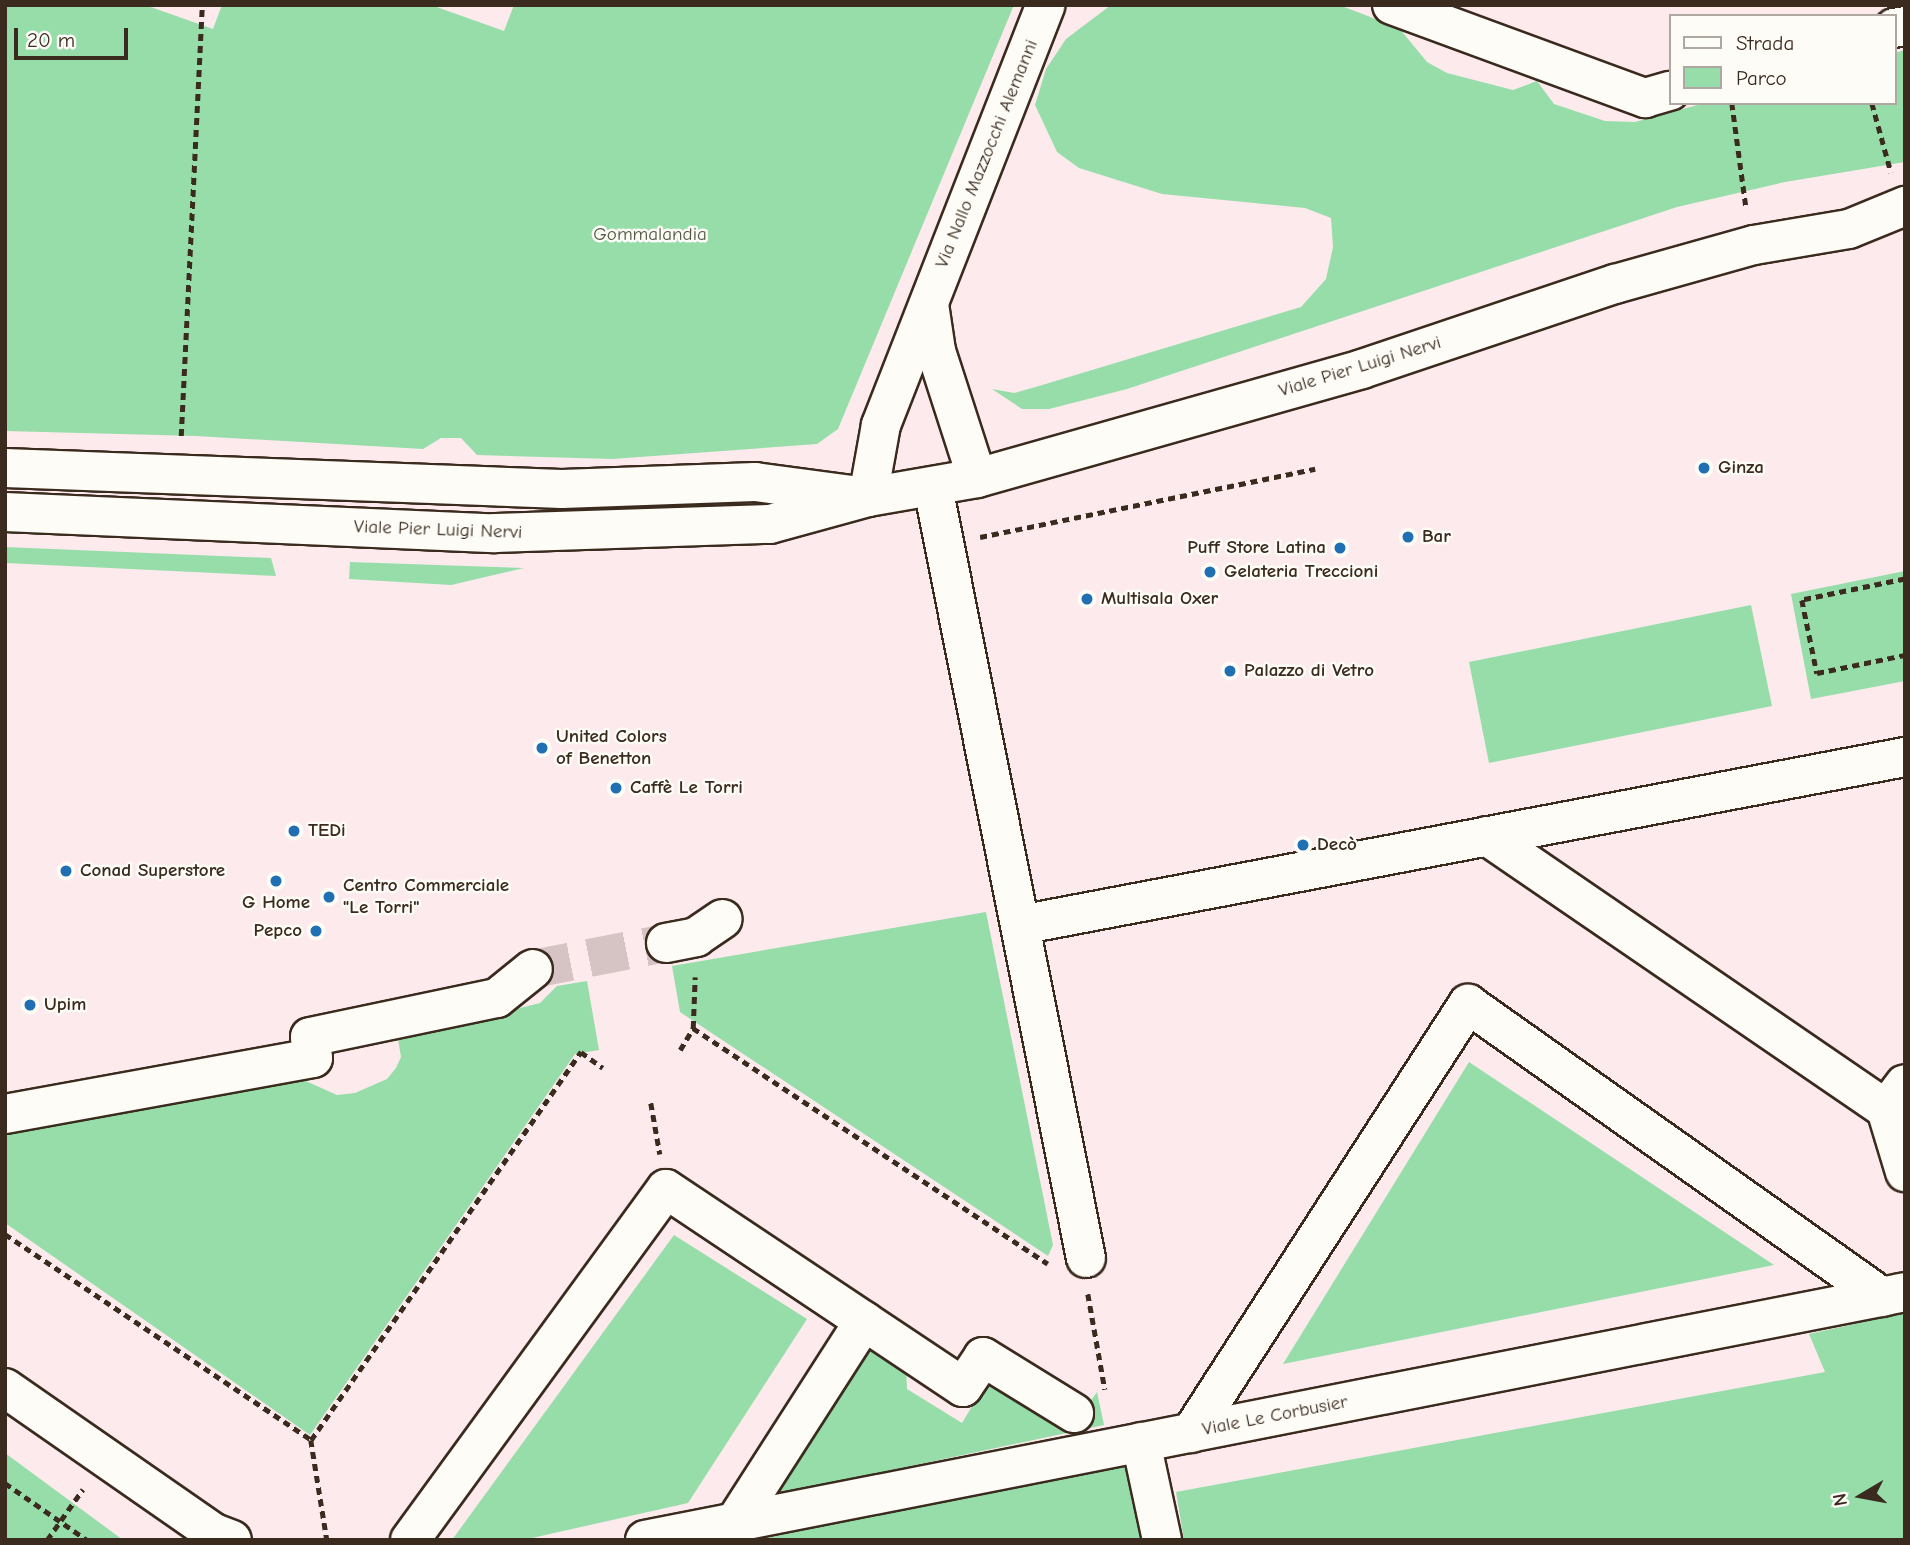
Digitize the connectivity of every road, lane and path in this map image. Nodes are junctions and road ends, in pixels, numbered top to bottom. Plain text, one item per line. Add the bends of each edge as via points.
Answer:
1 (1046, 5) edge
2 (1392, 5) edge
3 (202, 10) dead end
4 (1668, 92) edge
5 (1732, 105) edge
6 (1873, 105) edge
7 (1903, 216) edge
8 (1754, 245) junction
9 (928, 302) junction
10 (180, 451) dead end
11 (5, 468) edge
12 (1315, 469) dead end
13 (976, 478) junction
14 (933, 488) junction
15 (868, 497) junction
16 (5, 512) edge
17 (944, 544) junction
18 (1905, 579) edge
19 (1905, 655) edge
20 (1905, 757) edge
21 (1487, 836) junction
22 (1020, 925) junction
23 (695, 933) dead end
24 (533, 969) tunnel mouth
25 (693, 1028) junction
26 (680, 1050) dead end
27 (603, 1068) dead end
28 (1896, 1096) edge
29 (651, 1103) dead end
30 (5, 1114) edge
31 (1905, 1172) edge
32 (666, 1189) junction
33 (5, 1234) edge
34 (1069, 1262) junction
35 (1893, 1295) edge
36 (864, 1321) junction
37 (5, 1388) edge
38 (1074, 1413) dead end
39 (1191, 1433) junction
40 (311, 1440) junction
41 (1128, 1445) junction
42 (107, 1456) junction
43 (5, 1483) edge
44 (60, 1521) junction
45 (735, 1522) junction
46 (47, 1540) edge
47 (87, 1540) edge
48 (232, 1540) edge
49 (327, 1540) edge
50 (410, 1540) edge
51 (645, 1540) edge
52 (1163, 1540) edge

1 - 9 street, Via Nallo Mazzocchi Alemanni
2 - 4 street via 1645,98
3 - 10 path
5 - 8 path via 1737,160
6 - 7 path
7 - 8 street, Viale Pier Luigi Nervi
8 - 13 street, Viale Pier Luigi Nervi via 1615,284 1362,369
9 - 13 street via 936,351
9 - 15 street, Via Nallo Mazzocchi Alemanni via 881,425
11 - 15 street, Viale Pier Luigi Nervi via 562,489 755,482
12 - 17 path
13 - 14 street, Viale Pier Luigi Nervi
14 - 15 street, Viale Pier Luigi Nervi
14 - 17 street
15 - 16 street, Viale Pier Luigi Nervi via 770,524 631,532 495,533
17 - 22 street
18 - 19 path via 1802,600 1817,673
20 - 21 street
21 - 22 street
21 - 28 street
22 - 34 street
23 - 25 path
24 - 30 street via 497,998 310,1037 313,1058
25 - 26 path
25 - 34 path
27 - 40 path via 581,1052
28 - 31 street
29 - 32 path
32 - 36 street
32 - 50 street
33 - 40 path
34 - 41 path via 1086,1283
35 - 39 street, Viale Le Corbusier
35 - 39 street via 1468,1004
36 - 38 street via 963,1387 983,1357
36 - 45 street
37 - 42 street
39 - 41 street, Viale Le Corbusier
40 - 49 path
41 - 45 street, Viale Le Corbusier
41 - 52 street
42 - 44 path
42 - 48 street via 214,1533
43 - 44 path
44 - 46 path
44 - 47 path
45 - 51 street, Viale Le Corbusier

